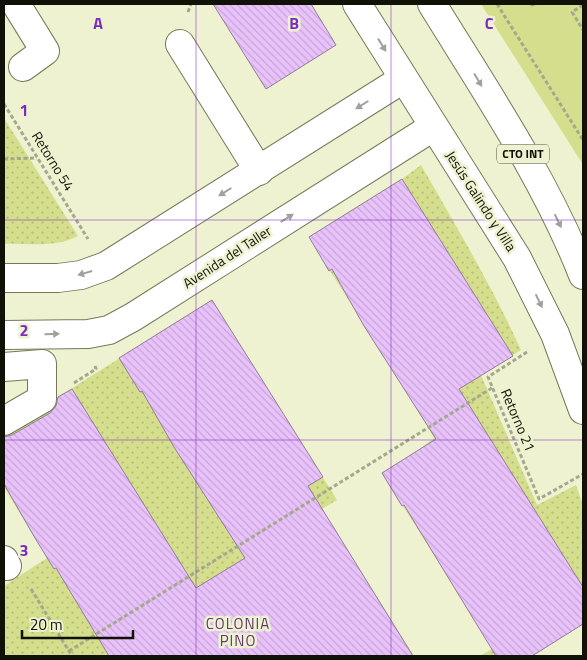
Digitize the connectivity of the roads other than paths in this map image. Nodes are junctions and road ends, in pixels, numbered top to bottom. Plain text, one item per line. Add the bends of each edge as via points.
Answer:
1 (16, 4) edge
2 (357, 4) edge
3 (432, 4) edge
4 (180, 44) dead end
5 (23, 67) dead end
6 (404, 79) junction
7 (433, 127) junction
8 (259, 171) junction
9 (583, 275) edge
10 (4, 278) edge
11 (4, 335) edge
12 (4, 367) edge
13 (583, 410) edge
14 (4, 421) edge
15 (4, 560) edge
16 (4, 566) edge

1 - 5 main road via 45,52
2 -> 6 main road, Jesús Galindo y Villa
3 -> 9 main road, CTO INT via 527,161
4 - 8 main road
6 - 7 main road, Jesús Galindo y Villa
6 -> 8 main road
11 -> 7 main road, Avenida del Taller via 88,334 109,330
7 -> 13 main road, Jesús Galindo y Villa via 517,258 555,334
8 -> 10 main road via 106,266 81,275 58,278
12 - 14 main road via 42,364 42,399
15 - 16 main road via 7,566

